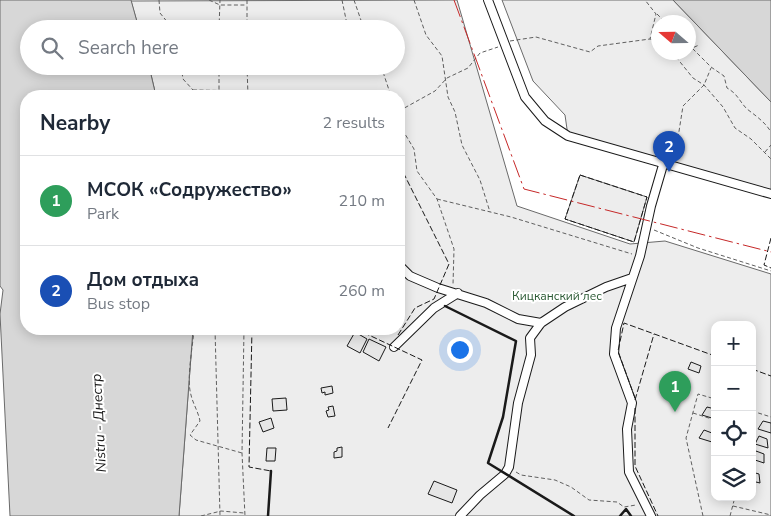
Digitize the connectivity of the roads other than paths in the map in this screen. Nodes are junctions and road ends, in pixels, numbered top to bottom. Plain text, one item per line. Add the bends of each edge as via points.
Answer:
1 (488, 0) edge
2 (667, 166) junction
3 (771, 194) edge
4 (405, 271) edge
5 (632, 278) junction
6 (458, 293) junction
7 (541, 323) junction
8 (394, 347) dead end
9 (460, 516) edge
10 (651, 516) edge

1 - 2 street via 525,98 545,121 568,136
2 - 3 street
2 - 5 street
4 - 6 street via 438,288
5 - 7 street via 565,307
5 - 10 street via 616,328 614,354 632,402 627,430 629,472
6 - 7 street via 518,319
6 - 8 street via 434,308
7 - 9 street via 530,338 531,355 518,403 507,471

